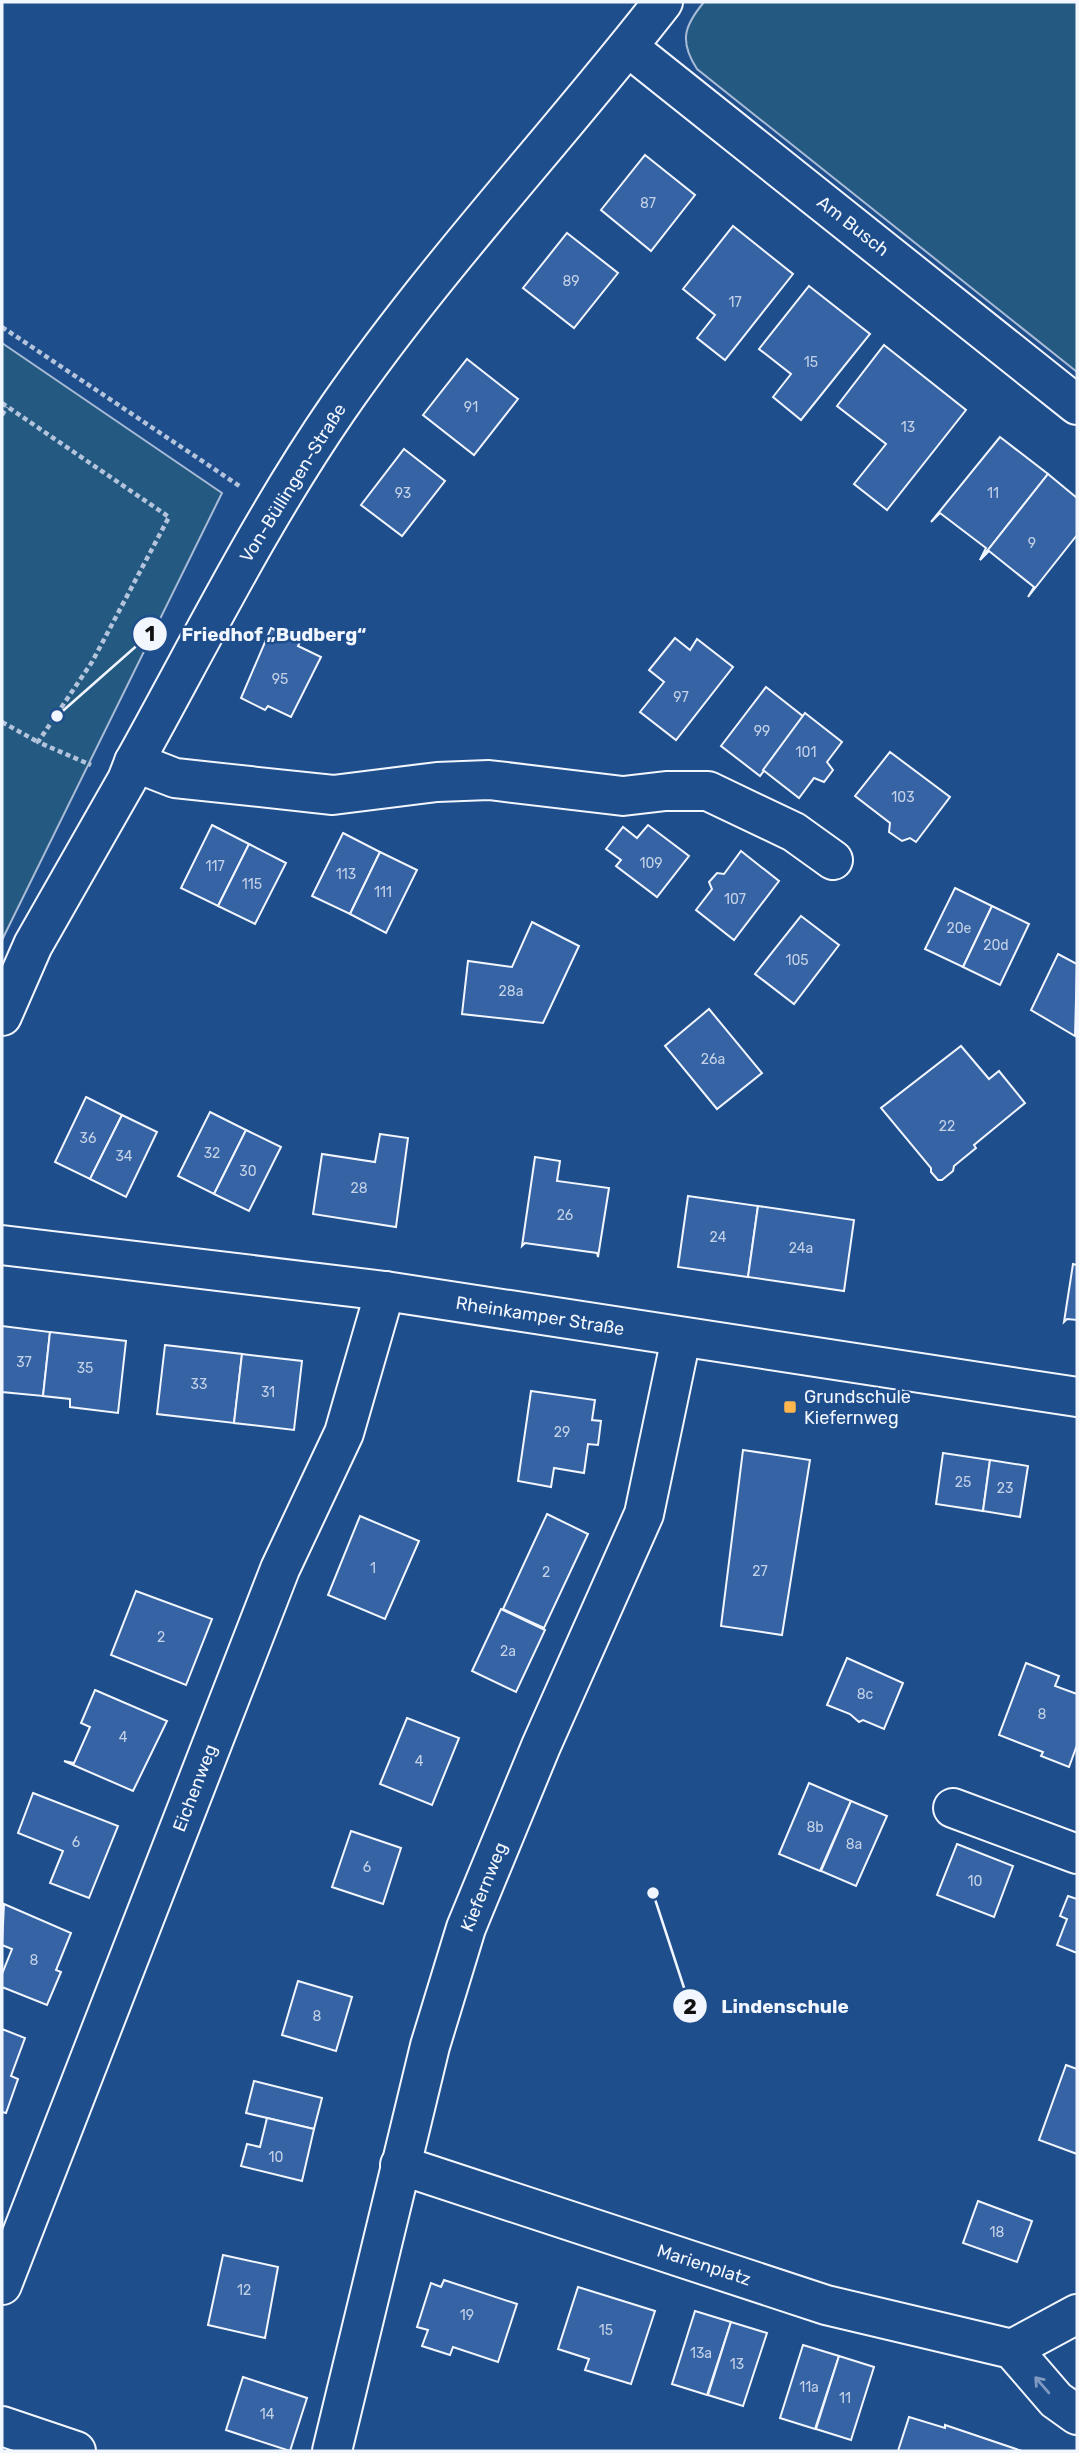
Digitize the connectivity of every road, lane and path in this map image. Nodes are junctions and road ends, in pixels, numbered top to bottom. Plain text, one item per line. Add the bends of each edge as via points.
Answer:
1 (663, 2) edge
2 (628, 47) junction
3 (2, 327) edge
4 (4, 405) edge
5 (1077, 405) edge
6 (2, 415) edge
7 (274, 509) junction
8 (2, 722) edge
9 (38, 742) junction
10 (130, 771) junction
11 (833, 860) dead end
12 (2, 1016) edge
13 (2, 1245) edge
14 (385, 1291) junction
15 (681, 1338) junction
16 (1077, 1397) edge
17 (953, 1808) dead end
18 (1077, 1854) edge
19 (400, 2165) junction
20 (2, 2285) edge
21 (1077, 2314) edge
22 (1012, 2349) junction
23 (1077, 2416) edge
24 (2, 2426) edge
25 (76, 2451) edge
26 (332, 2451) edge

1 - 2 street, Von-Büllingen-Straße
2 - 5 street, Am Busch
2 - 7 street, Von-Büllingen-Straße via 424,293 338,408
3 - 7 path
4 - 6 path
4 - 9 path via 169,517 92,662
7 - 10 street, Von-Büllingen-Straße
8 - 9 path
9 - 10 path
10 - 11 street via 333,795 489,780 622,796 708,790 794,832
10 - 12 street, Von-Büllingen-Straße via 33,946
13 - 14 street, Rheinkamper Straße
14 - 15 street, Rheinkamper Straße
14 - 20 street, Eichenweg via 344,1433 280,1569
15 - 16 street, Rheinkamper Straße
15 - 19 street, Kiefernweg via 644,1514 541,1746 467,1928 430,2046
17 - 18 street
19 - 22 street, Marienplatz via 826,2305
19 - 26 street, Kiefernweg
21 - 22 street
23 -> 22 street via 1056,2400
24 - 25 street

